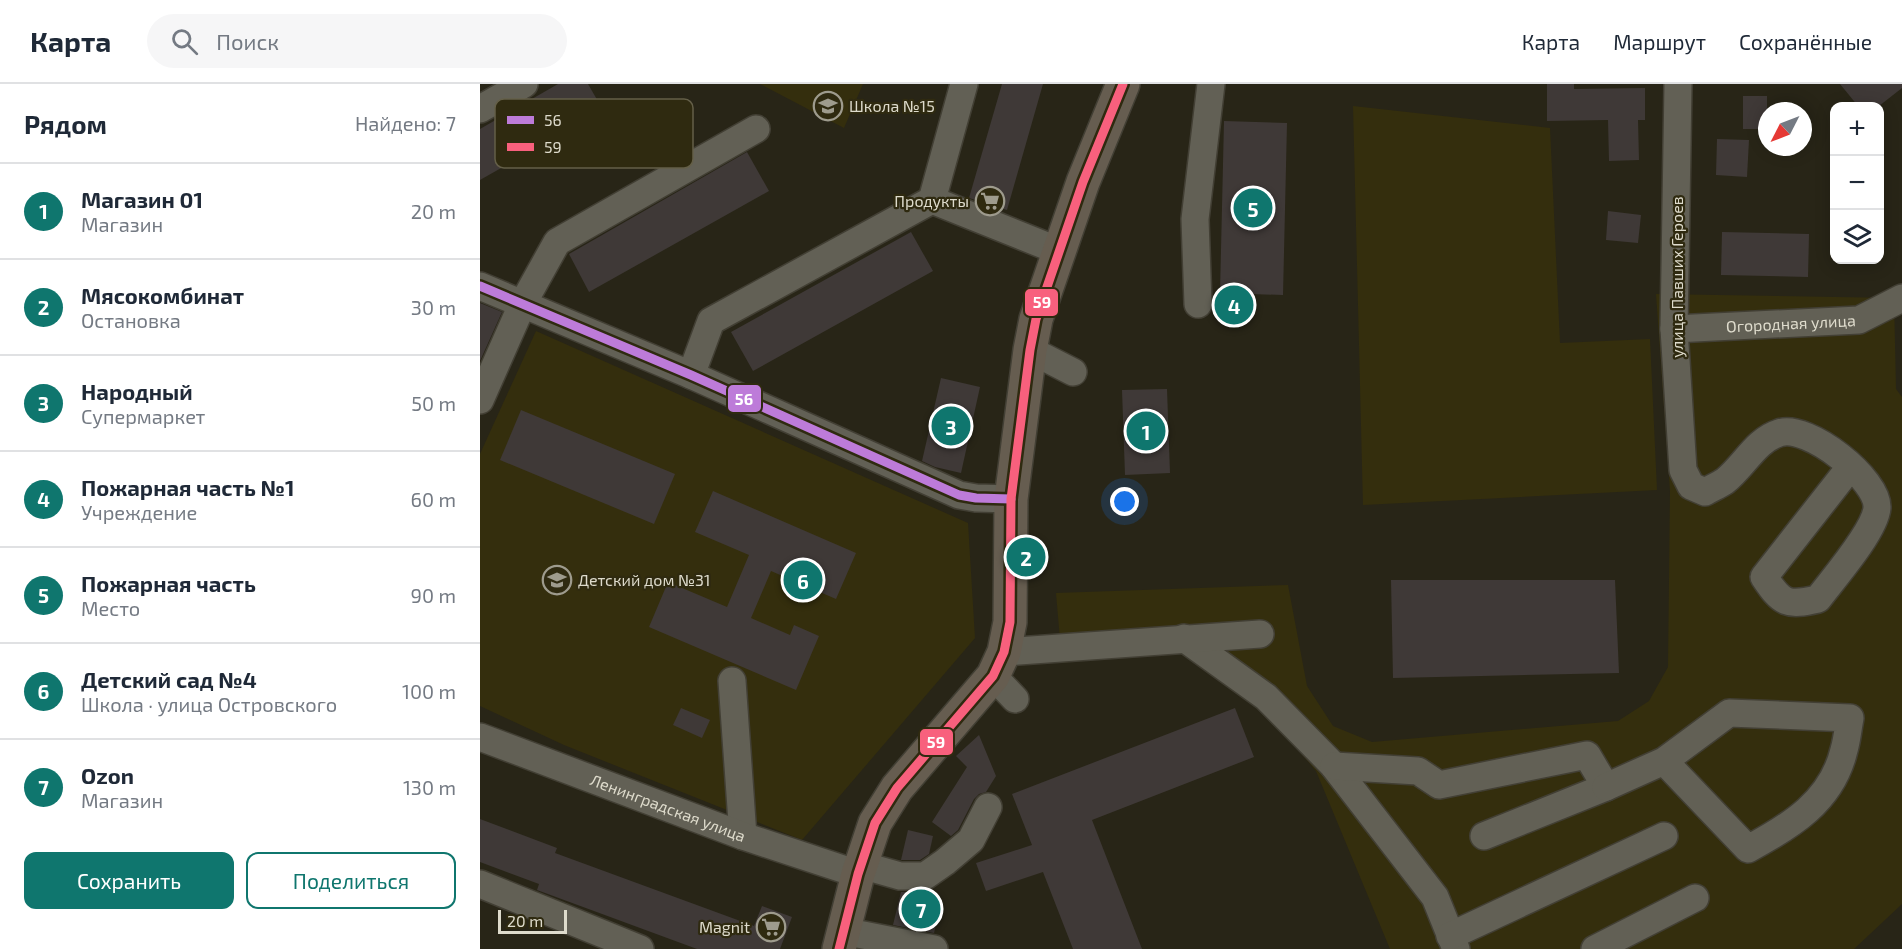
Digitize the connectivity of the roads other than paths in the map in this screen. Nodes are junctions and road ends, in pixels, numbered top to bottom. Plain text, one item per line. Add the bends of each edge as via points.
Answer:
1 (524, 84) edge
2 (964, 84) edge
3 (1123, 84) edge
4 (1211, 84) edge
5 (1678, 84) edge
6 (498, 99) edge
7 (495, 100) edge
8 (480, 109) edge
9 (756, 129) dead end
10 (693, 165) edge
11 (687, 168) edge
12 (932, 200) junction
13 (1059, 251) junction
14 (480, 286) edge
15 (1902, 298) edge
16 (1198, 304) dead end
17 (522, 305) junction
18 (1674, 328) junction
19 (1030, 350) junction
20 (1073, 372) dead end
21 (691, 375) junction
22 (480, 400) edge
23 (1851, 466) junction
24 (1011, 499) junction
25 (1260, 634) dead end
26 (1184, 638) junction
27 (1004, 676) junction
28 (732, 681) dead end
29 (480, 737) edge
30 (1664, 761) junction
31 (1334, 766) junction
32 (1606, 787) junction
33 (988, 807) dead end
34 (743, 836) junction
35 (1484, 836) dead end
36 (1664, 836) dead end
37 (860, 870) junction
38 (480, 884) edge
39 (1695, 898) dead end
40 (841, 940) edge
41 (1453, 942) edge
42 (639, 949) edge
43 (934, 949) edge
44 (1595, 949) edge

1 - 6 street
2 - 12 street
3 - 13 main road
4 - 16 street via 1195,219
5 - 18 street, улица Павших Героев
7 - 8 street
9 - 10 street
11 - 17 street via 557,242
12 - 13 street
12 - 21 street via 711,321
13 - 19 main road
14 - 17 street
15 - 18 street, Огородная улица via 1859,320
17 - 21 street
17 - 22 street
18 - 23 street, улица Павших Героев via 1683,470 1691,486 1705,492 1725,480 1764,441 1781,432 1802,433 1830,448
19 - 20 street
19 - 24 main road
21 - 24 street via 959,495
23 - 23 street via 1867,484 1877,506 1873,524 1818,599 1795,604 1777,596 1764,577
24 - 27 main road via 1010,622
25 - 26 street
26 - 27 street
26 - 31 street via 1266,697
27 - 37 main road via 897,788 875,823
28 - 34 street
29 - 34 street, Ленинградская улица
30 - 30 street via 1729,713 1850,718 1844,752 1831,784 1807,813 1748,849
30 - 32 street
31 - 32 street via 1418,771 1439,784 1587,755
31 - 41 street via 1435,897
32 - 35 street
33 - 37 street, Ленинградская улица via 970,840 925,876
34 - 37 street, Ленинградская улица
36 - 41 street
37 - 40 main road
38 - 42 street
39 - 44 street
40 - 43 street

